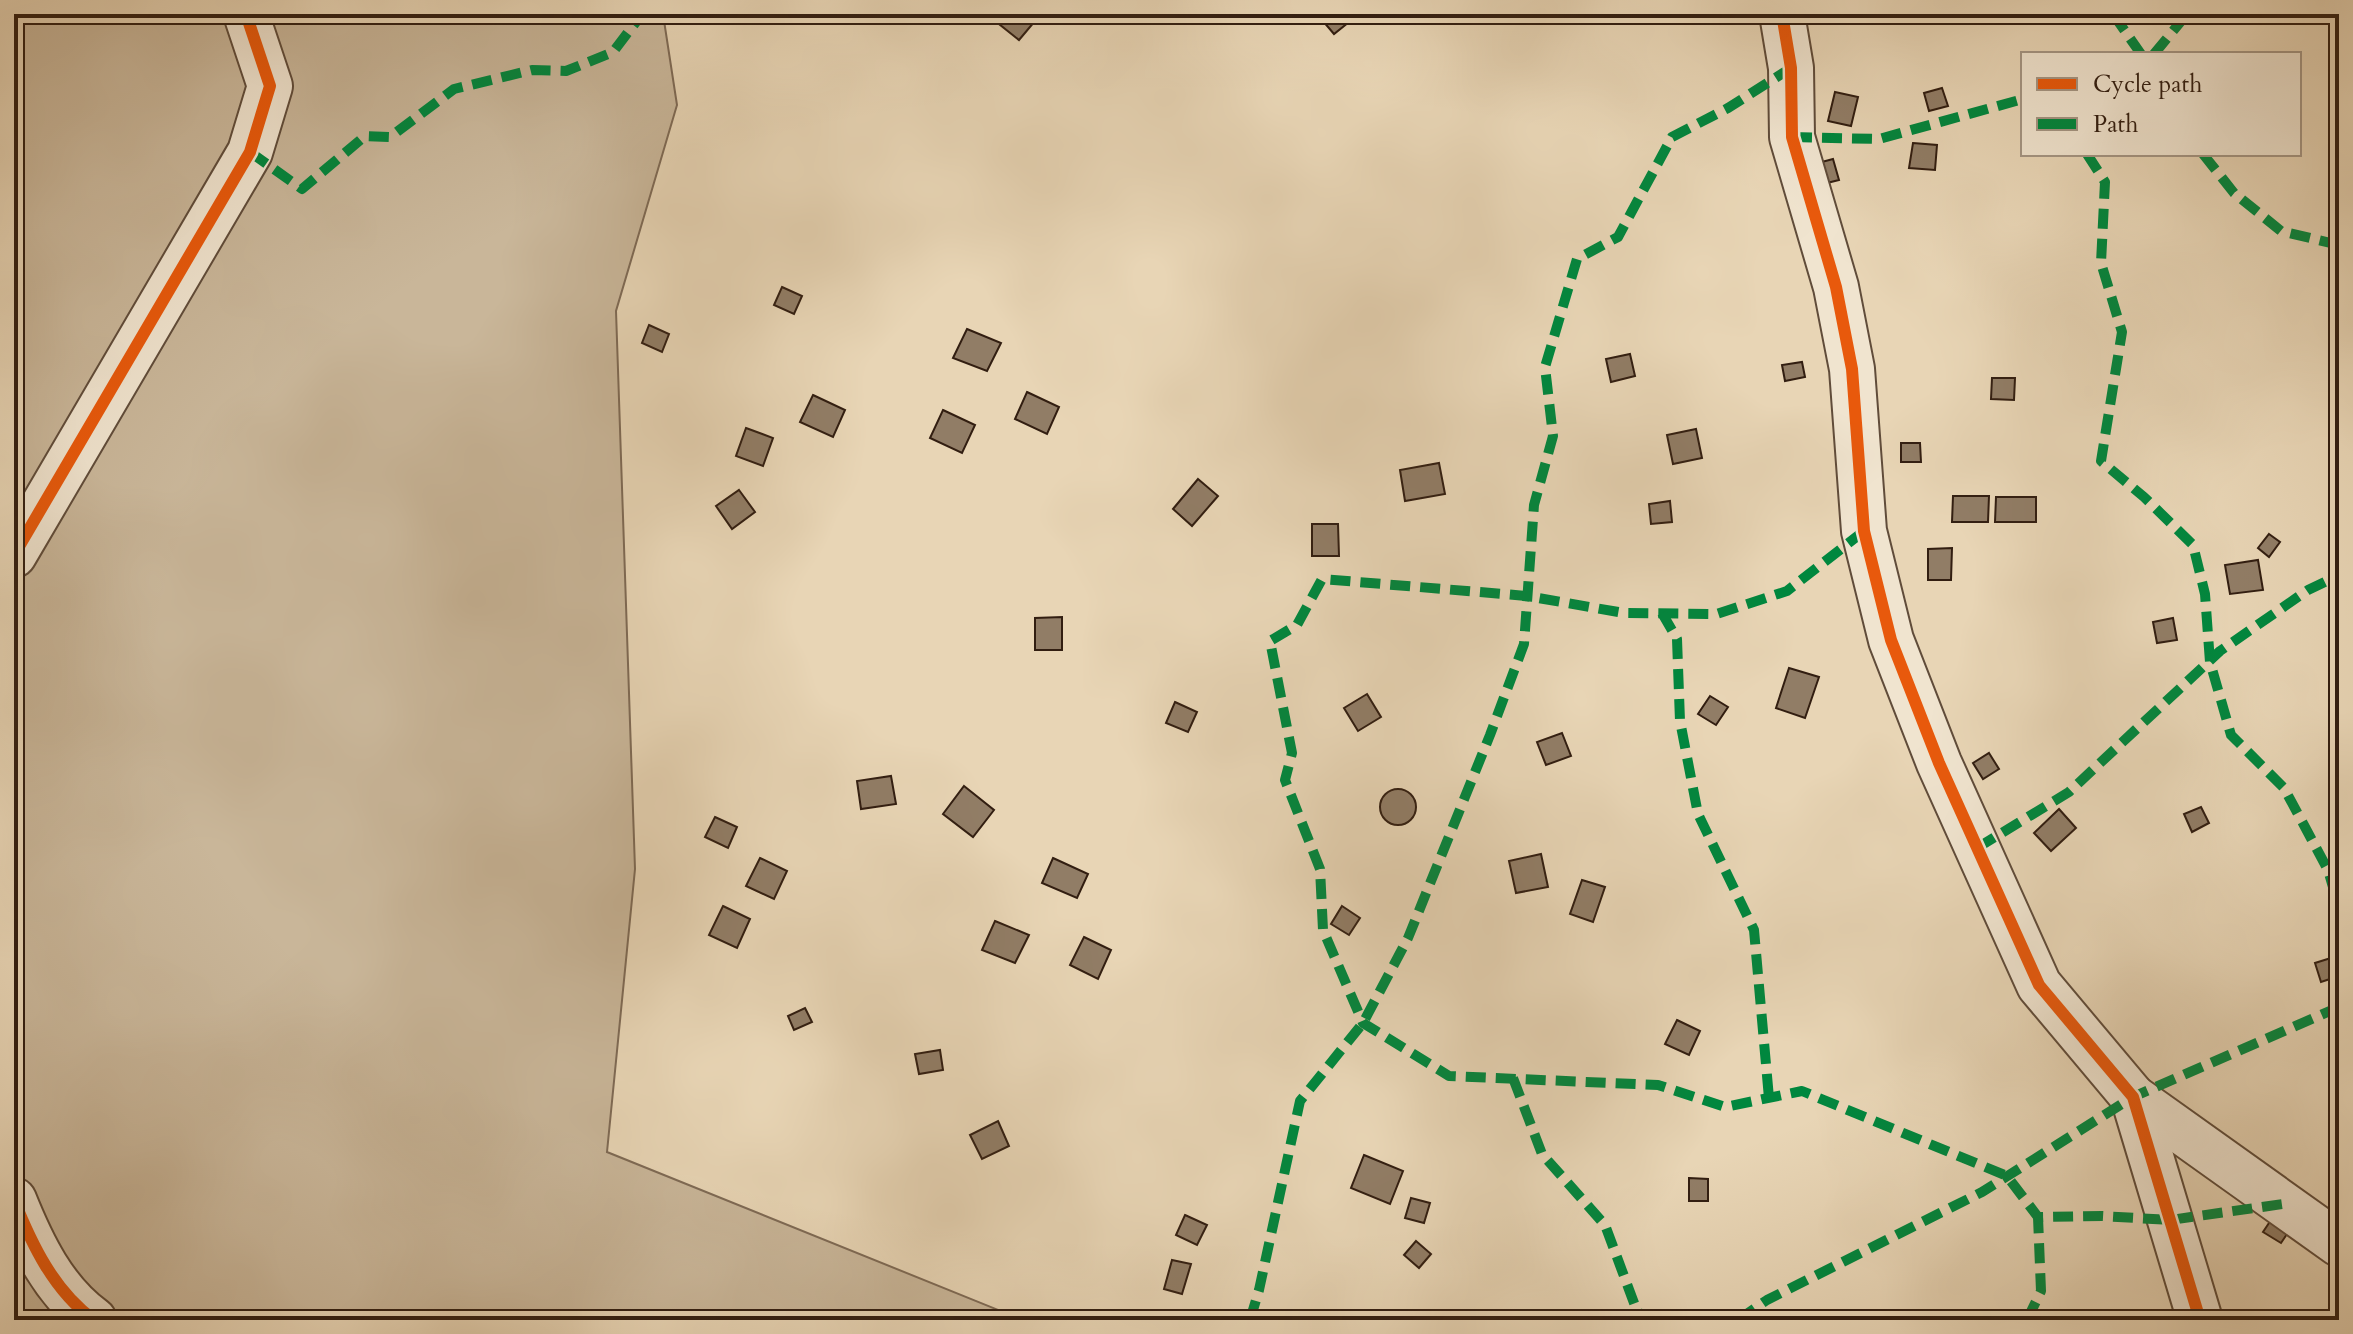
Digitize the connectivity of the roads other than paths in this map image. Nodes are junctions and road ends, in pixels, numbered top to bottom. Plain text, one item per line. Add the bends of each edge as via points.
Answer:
1 (246, 14) edge
2 (1782, 14) edge
3 (14, 555) edge
4 (2133, 1097) junction
5 (14, 1200) edge
6 (2339, 1244) edge
7 (94, 1320) edge
8 (2200, 1320) edge

1 - 3 street via 270,86 250,152
2 - 4 street via 1791,68 1792,137 1839,301 1852,369 1864,531 1891,640 1939,763 2039,985
4 - 6 street
4 - 8 street
5 - 7 street via 31,1243 73,1305

